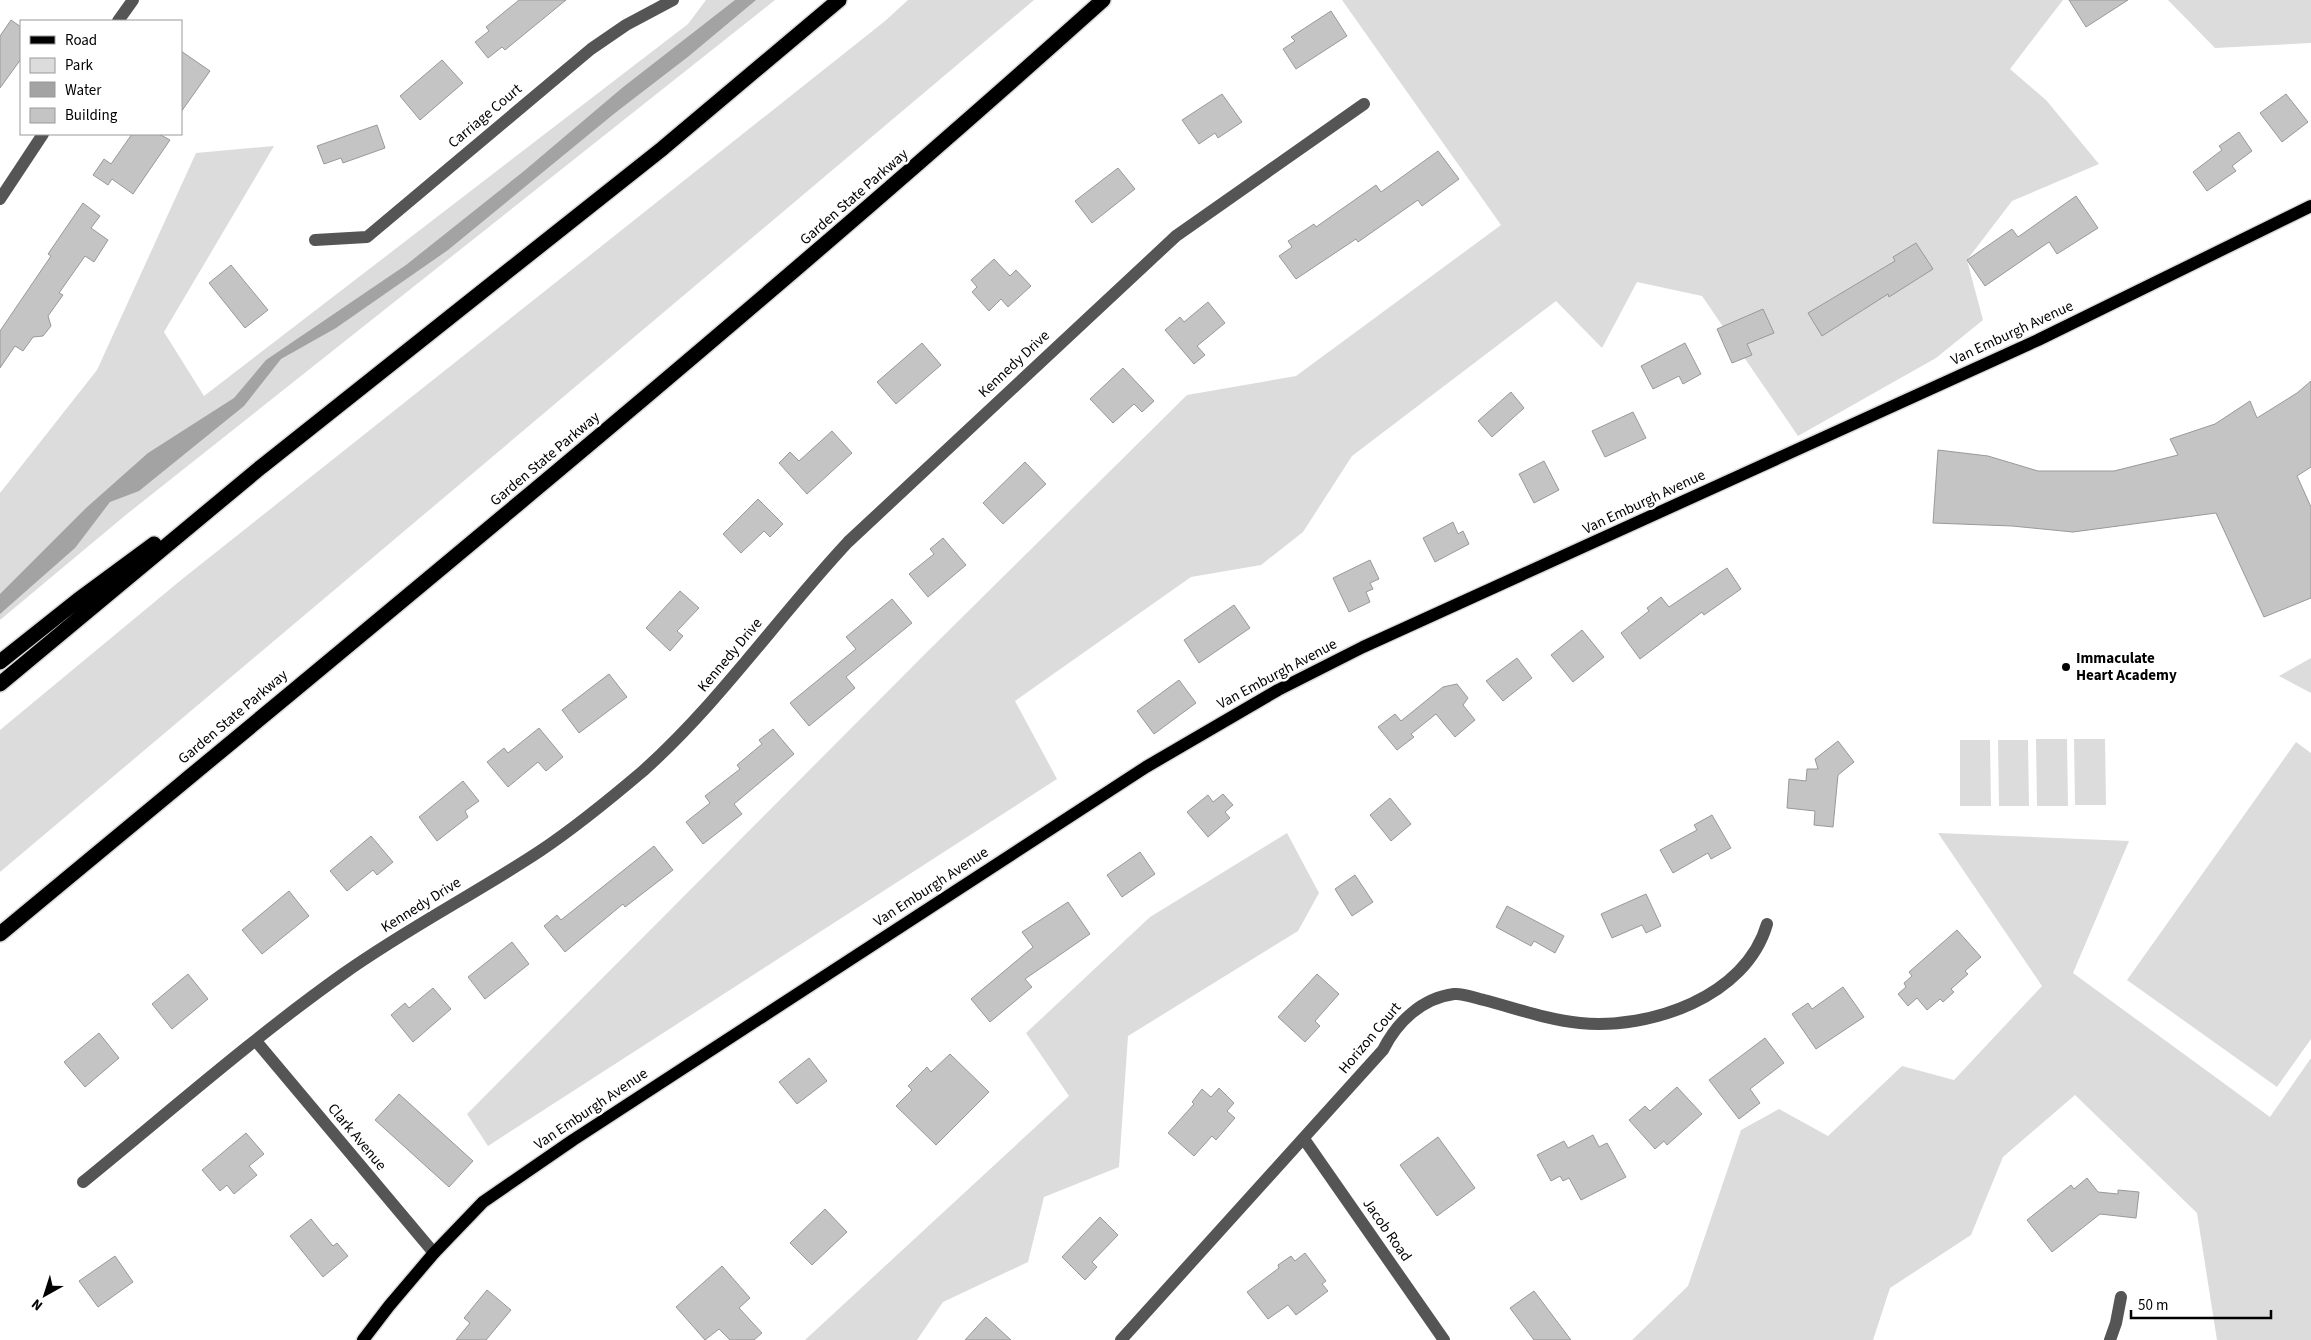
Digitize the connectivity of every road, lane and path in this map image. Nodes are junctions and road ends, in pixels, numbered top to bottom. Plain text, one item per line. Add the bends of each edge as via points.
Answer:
1 (133, 0) edge
2 (673, 0) edge
3 (839, 0) edge
4 (1103, 0) edge
5 (119, 20) edge
6 (1364, 104) dead end
7 (42, 135) edge
8 (0, 199) edge
9 (2311, 206) edge
10 (315, 240) dead end
11 (261, 467) junction
12 (0, 662) edge
13 (0, 684) edge
14 (1767, 924) dead end
15 (0, 934) edge
16 (256, 1041) junction
17 (1304, 1138) junction
18 (83, 1182) dead end
19 (434, 1253) junction
20 (2121, 1297) dead end
21 (363, 1340) edge
22 (1121, 1340) edge
23 (1444, 1340) edge
24 (2110, 1340) edge

1 - 5 street
2 - 10 street, Carriage Court via 626,25 591,49 366,237
3 - 11 highway via 636,170
4 - 15 highway, Garden State Parkway via 693,358
6 - 16 street, Kennedy Drive via 1176,236 848,542 806,586 736,675 644,770 539,851 343,974
7 - 8 street
9 - 19 main road, Van Emburgh Avenue via 2038,340 1449,606 1278,690 1146,767 572,1140 483,1202
11 - 12 highway via 78,600
11 - 13 highway
14 - 17 street, Horizon Court via 1761,944 1740,970 1704,998 1648,1019 1580,1023 1456,993 1436,999 1402,1021 1383,1050
16 - 18 street, Kennedy Drive
16 - 19 street, Clark Avenue
17 - 22 street, Horizon Court
17 - 23 street, Jacob Road
19 - 21 main road, Van Emburgh Avenue
20 - 24 street

